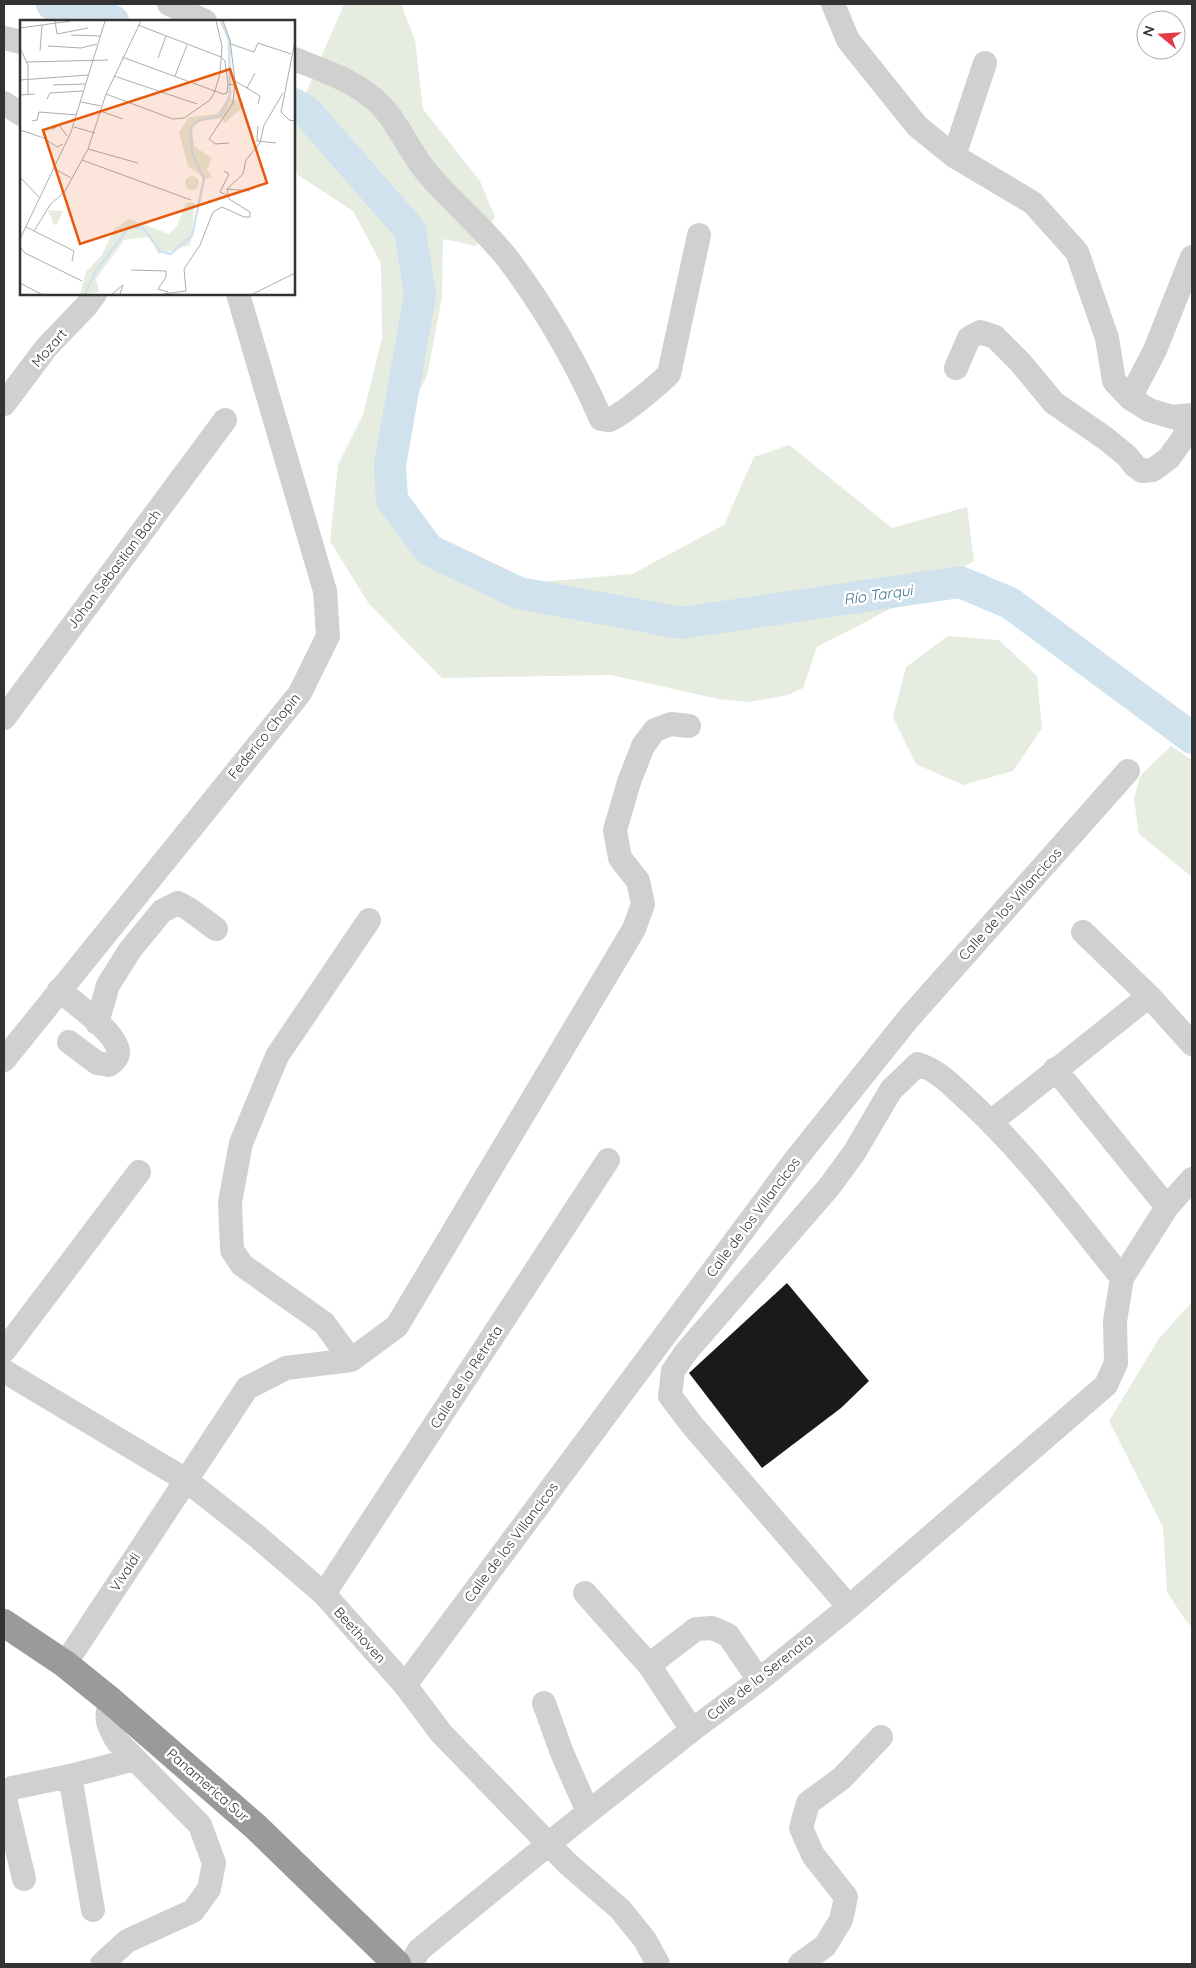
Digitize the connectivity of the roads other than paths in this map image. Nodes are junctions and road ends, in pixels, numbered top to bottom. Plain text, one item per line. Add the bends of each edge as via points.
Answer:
1 (833, 4) edge
2 (166, 12) edge
3 (201, 20) edge
4 (4, 38) edge
5 (20, 42) edge
6 (295, 59) edge
7 (985, 63) dead end
8 (4, 103) edge
9 (20, 113) edge
10 (954, 156) junction
11 (700, 235) dead end
12 (1192, 257) edge
13 (95, 295) edge
14 (238, 295) edge
15 (956, 368) dead end
16 (1130, 398) junction
17 (4, 404) edge
18 (1190, 415) edge
19 (225, 420) dead end
20 (4, 718) edge
21 (689, 726) dead end
22 (1128, 771) dead end
23 (369, 920) dead end
24 (216, 929) dead end
25 (1083, 932) dead end
26 (59, 990) junction
27 (1149, 996) junction
28 (98, 1023) junction
29 (70, 1042) dead end
30 (1192, 1044) edge
31 (4, 1060) edge
32 (1055, 1069) junction
33 (991, 1122) junction
34 (608, 1160) dead end
35 (139, 1172) dead end
36 (1192, 1180) edge
37 (1167, 1207) junction
38 (1122, 1278) junction
39 (4, 1351) edge
40 (352, 1360) junction
41 (4, 1371) edge
42 (186, 1480) junction
43 (585, 1593) dead end
44 (324, 1594) junction
45 (849, 1607) junction
46 (4, 1623) edge
47 (66, 1664) junction
48 (649, 1665) junction
49 (759, 1680) junction
50 (405, 1685) junction
51 (112, 1701) junction
52 (544, 1703) dead end
53 (692, 1730) junction
54 (881, 1737) dead end
55 (135, 1759) junction
56 (70, 1776) junction
57 (588, 1812) junction
58 (549, 1844) junction
59 (568, 1864) junction
60 (24, 1879) dead end
61 (92, 1910) dead end
62 (102, 1964) edge
63 (397, 1964) edge
64 (411, 1964) edge
65 (658, 1964) edge
66 (672, 1964) edge
67 (800, 1964) edge

1 - 10 street via 848,40 917,126
2 - 3 street
4 - 5 street
6 - 11 street via 369,94 386,110 428,175 476,222 508,260 561,340 601,419 616,416 669,374
7 - 10 street
8 - 9 street
10 - 16 street via 1033,202 1077,252 1107,338 1114,381
12 - 16 street via 1155,350
13 - 17 street, Mozart via 46,348
14 - 26 street, Federico Chopin via 325,591 328,636 300,693
15 - 18 street via 969,338 980,332 995,337 1054,403 1105,438 1142,471 1153,470 1169,458 1184,436
16 - 18 street via 1150,410 1172,417
19 - 20 street, Johan Sebastian Bach
21 - 40 street via 671,724 655,730 643,746 615,830 620,858 638,881 643,904 634,929 397,1326
22 - 50 street, Calle de los Villancicos via 908,1019 796,1159
23 - 40 street via 277,1056 241,1143 230,1202 232,1250 242,1265 324,1323
24 - 28 street via 178,903 162,910 130,950 108,985
25 - 27 street
26 - 28 street
26 - 31 street, Federico Chopin
27 - 30 street
27 - 32 street
28 - 29 street via 113,1038 118,1052 116,1060 108,1065 97,1063
32 - 33 street
32 - 37 street
33 - 38 street via 1031,1164
33 - 45 street via 935,1070 918,1064 891,1090 854,1153 829,1187 673,1371 670,1396
34 - 44 street, Calle de la Retreta
35 - 39 street
36 - 37 street
37 - 38 street
38 - 45 street, Calle de la Serenata via 1115,1320 1116,1363 1106,1385
40 - 42 street, Vivaldi via 286,1368 247,1388
41 - 42 street, Beethoven
42 - 44 street, Beethoven
42 - 47 street, Vivaldi
43 - 48 street
44 - 50 street, Beethoven
45 - 49 street, Calle de la Serenata
46 - 47 highway, Panamerica Sur
47 - 51 highway, Panamerica Sur
48 - 49 street via 696,1629 712,1628 728,1634
48 - 53 street
49 - 53 street, Calle de la Serenata
50 - 58 street, Beethoven via 441,1733
51 - 55 street via 106,1716 109,1725 117,1741
51 - 63 highway, Panamerica Sur via 256,1827
52 - 57 street
53 - 57 street, Calle de la Serenata
54 - 67 street via 842,1778 808,1803 800,1828 813,1855 846,1897 841,1920 825,1946
55 - 56 street
55 - 62 street via 200,1825 214,1864 209,1889 193,1911 127,1941
56 - 60 street via 5,1792
56 - 61 street
57 - 58 street, Calle de la Serenata
58 - 59 street, Beethoven
58 - 64 street, Calle de la Serenata via 419,1950
59 - 65 street, Beethoven via 620,1909 645,1940
59 - 66 street via 586,1868 610,1880 640,1911

